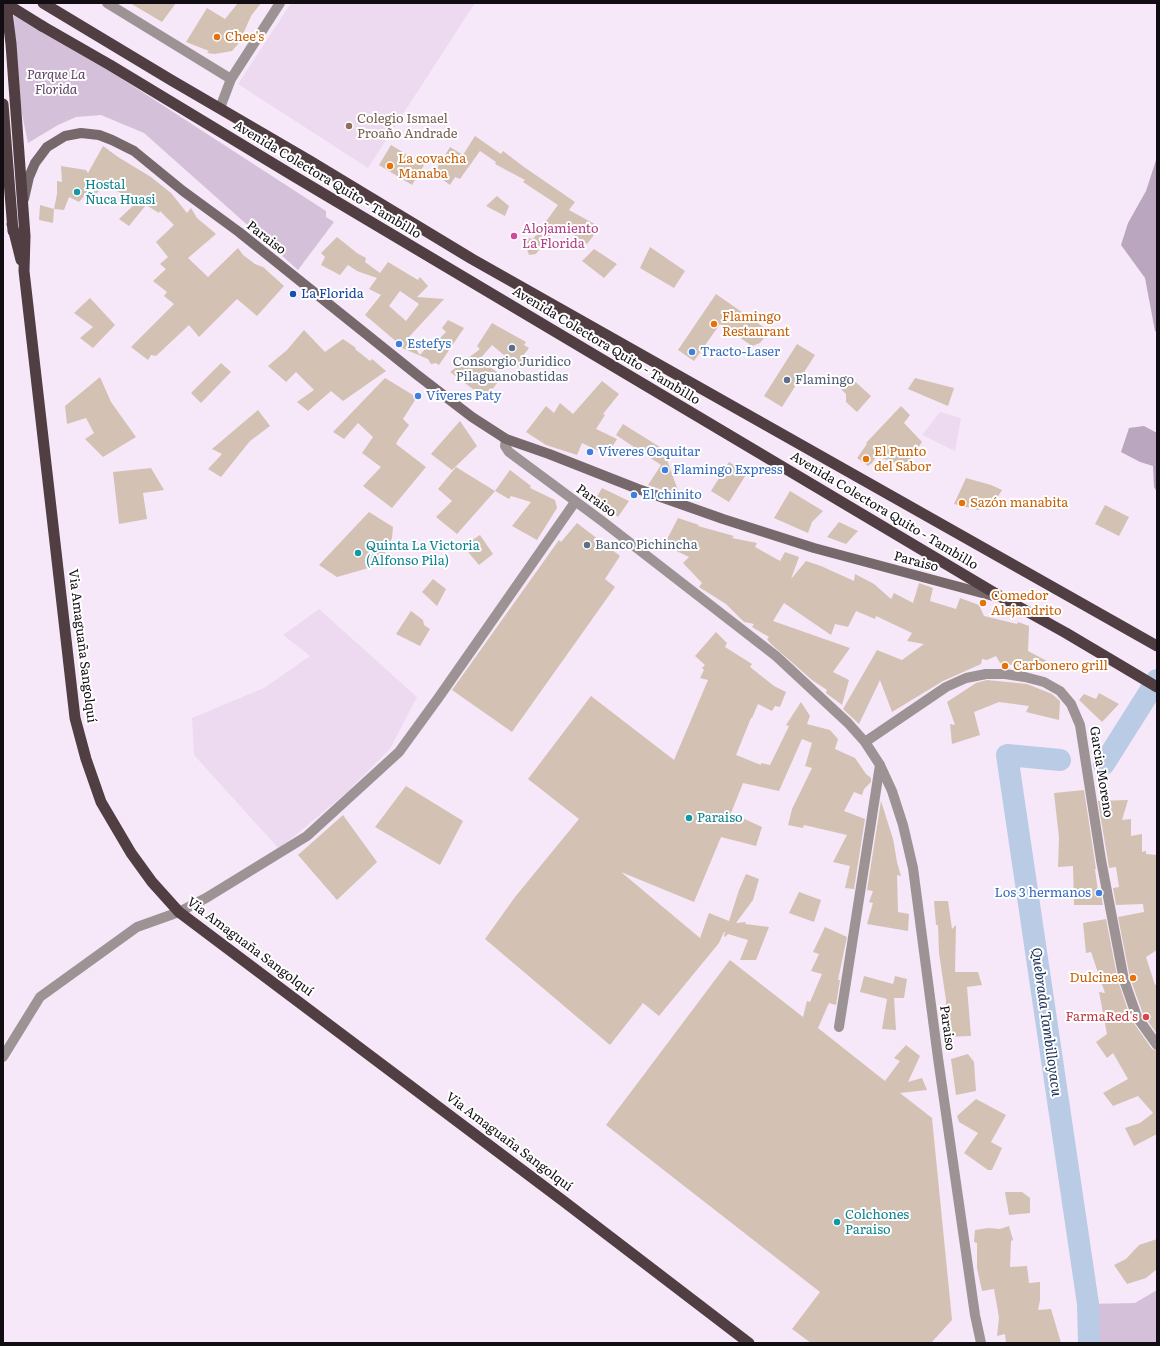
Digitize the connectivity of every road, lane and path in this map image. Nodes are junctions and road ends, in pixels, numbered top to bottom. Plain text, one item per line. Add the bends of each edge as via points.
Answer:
1 (5, 3) edge
2 (107, 3) edge
3 (280, 3) edge
4 (46, 5) edge
5 (232, 79) junction
6 (3, 104) edge
7 (220, 108) junction
8 (3, 187) edge
9 (23, 202) junction
10 (14, 231) junction
11 (24, 272) junction
12 (506, 439) junction
13 (575, 502) junction
14 (1003, 598) junction
15 (1157, 646) edge
16 (1157, 686) edge
17 (865, 742) junction
18 (880, 765) junction
19 (179, 912) junction
20 (839, 1027) dead end
21 (1157, 1045) edge
22 (3, 1057) edge
23 (749, 1343) edge
24 (981, 1343) edge

1 - 9 highway, Via Amaguaña Sangolquí via 11,44
1 - 14 highway, Avenida Colectora Quito - Tambillo, bridge
2 - 5 street
3 - 5 street
4 - 7 highway, Avenida Colectora Quito - Tambillo
5 - 7 street
6 - 10 highway
7 - 15 highway, Avenida Colectora Quito - Tambillo via 472,259
8 - 10 highway
9 - 11 highway, Via Amaguaña Sangolquí via 26,236
9 - 12 main road, Paraiso via 35,163 47,147 65,136 80,133 99,135 134,151 416,374 472,417
10 - 11 highway
11 - 19 highway, Via Amaguaña Sangolquí via 75,718 100,802 135,859
12 - 13 street, Paraiso via 505,446 509,452
12 - 14 main road, Paraiso via 638,489 814,548
13 - 17 street, Paraiso via 776,656
13 - 19 street via 399,752 307,836
14 - 16 highway, Avenida Colectora Quito - Tambillo
17 - 18 street, Paraiso
17 - 21 street, Garcia Moreno via 946,687 966,678 986,674 1012,675 1044,682 1060,692 1071,704 1080,725 1124,980 1137,1017
18 - 20 street
18 - 24 street, Paraiso via 904,825 913,868 939,1066
19 - 22 street via 137,927 40,997
19 - 23 highway, Via Amaguaña Sangolquí

